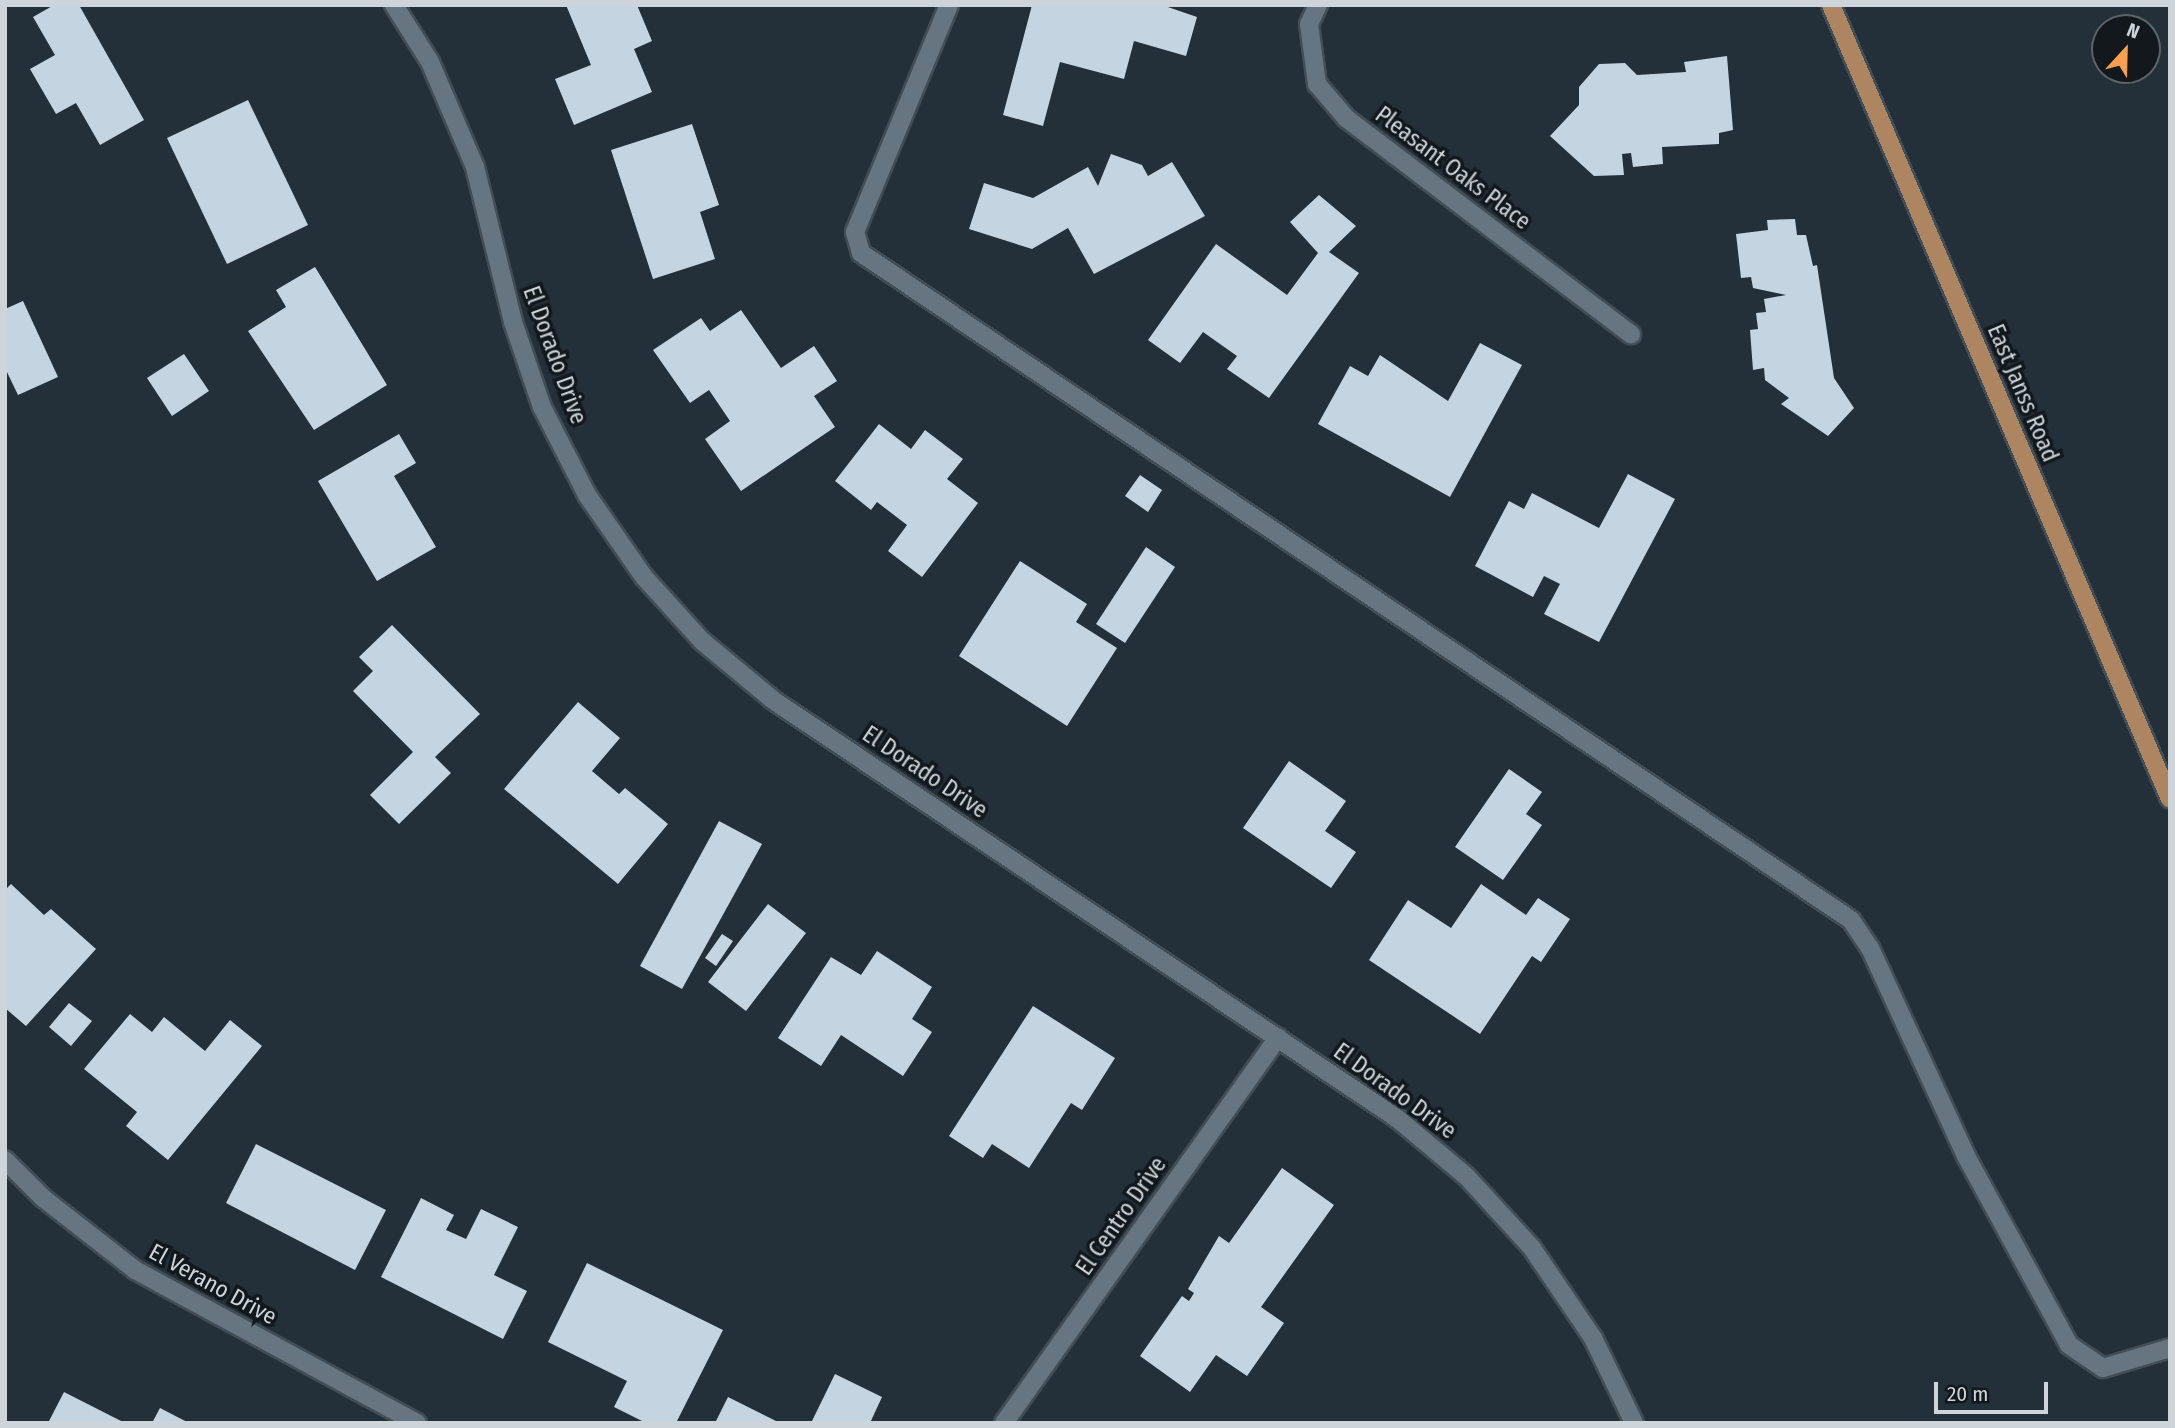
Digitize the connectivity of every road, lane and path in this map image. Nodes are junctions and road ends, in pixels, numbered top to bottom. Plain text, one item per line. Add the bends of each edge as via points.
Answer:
1 (394, 5) edge
2 (949, 5) edge
3 (1318, 5) edge
4 (1831, 5) edge
5 (1631, 334) dead end
6 (2170, 799) edge
7 (1278, 1038) junction
8 (5, 1160) edge
9 (2170, 1348) edge
10 (418, 1423) edge
11 (1004, 1423) edge
12 (1633, 1423) edge

1 - 7 street, El Dorado Drive via 430,62 475,167 513,322 542,407 586,495 644,577 702,641 773,700
2 - 9 street via 855,232 861,253 1850,920 1870,948 1966,1156 2069,1345 2103,1368
3 - 5 street, Pleasant Oaks Place via 1309,24 1317,84 1346,118
4 - 6 main road, East Janss Road
7 - 11 street, El Centro Drive
7 - 12 street, El Dorado Drive via 1398,1119 1467,1177 1540,1259 1593,1338
8 - 10 street, El Verano Drive via 43,1198 135,1270

